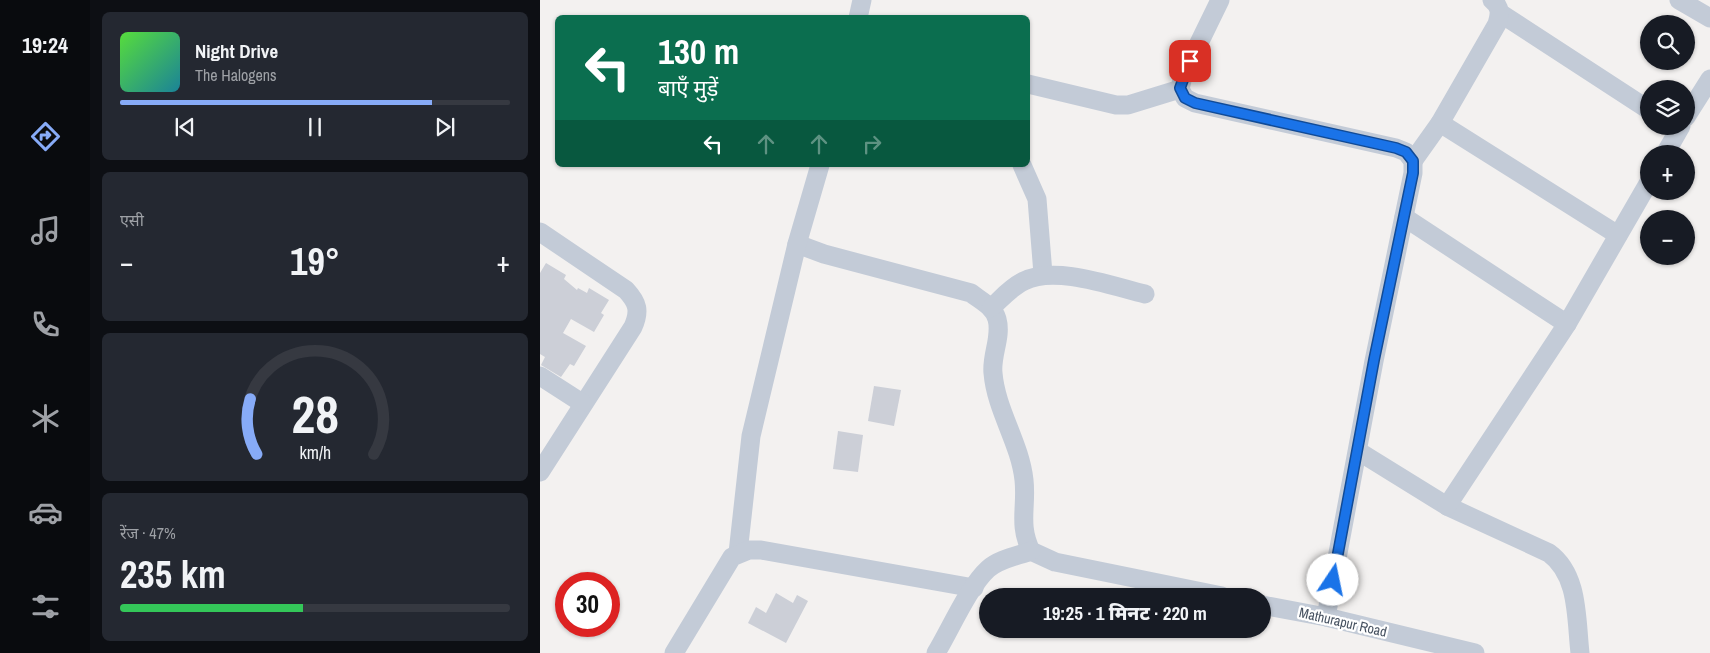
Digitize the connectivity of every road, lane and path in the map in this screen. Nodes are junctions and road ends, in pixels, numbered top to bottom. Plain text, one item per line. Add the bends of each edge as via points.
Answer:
1 (862, 0) edge
2 (1220, 0) edge
3 (1679, 0) edge
4 (1496, 7) edge
5 (859, 15) edge
6 (1710, 18) edge
7 (1710, 80) edge
8 (1030, 84) edge
9 (1180, 88) junction
10 (1695, 102) edge
11 (1640, 104) edge
12 (1440, 123) junction
13 (1413, 161) junction
14 (819, 167) edge
15 (1023, 167) edge
16 (1640, 197) edge
17 (1404, 217) junction
18 (540, 232) edge
19 (1618, 235) junction
20 (797, 244) junction
21 (1043, 274) junction
22 (1145, 294) dead end
23 (991, 308) junction
24 (1567, 324) junction
25 (540, 376) edge
26 (582, 403) junction
27 (1358, 452) junction
28 (540, 472) edge
29 (1447, 506) junction
30 (1031, 551) junction
31 (738, 553) junction
32 (974, 588) junction
33 (1183, 588) edge
34 (1271, 607) edge
35 (1326, 617) junction
36 (674, 653) edge
37 (936, 653) edge
38 (1476, 653) edge
39 (1580, 653) edge

1 - 5 street
2 - 9 street
3 - 6 street
4 - 11 street
4 - 12 street via 1497,24
7 - 10 street
8 - 9 street via 1116,105 1128,105
9 - 13 street via 1185,98 1195,103 1396,148 1406,152
12 - 13 street
12 - 19 street
13 - 17 street
14 - 20 street
15 - 21 street via 1037,199
16 - 19 street
17 - 24 street
17 - 27 street
18 - 26 street via 636,300 639,313 633,327
19 - 24 street
20 - 23 street via 970,293
20 - 31 street via 751,436
21 - 22 street via 1059,274
21 - 23 street via 1015,286
23 - 30 street via 999,329 992,370 1023,470 1026,503 1023,525
24 - 29 street
25 - 26 street
26 - 28 street
27 - 29 street
27 - 35 street
29 - 39 street via 1560,561 1573,589
30 - 32 street via 988,569
30 - 33 street via 1055,562
31 - 32 street via 762,550
31 - 36 street via 732,557
32 - 37 street
34 - 35 street, Mathurapur Road
35 - 38 street, Mathurapur Road

